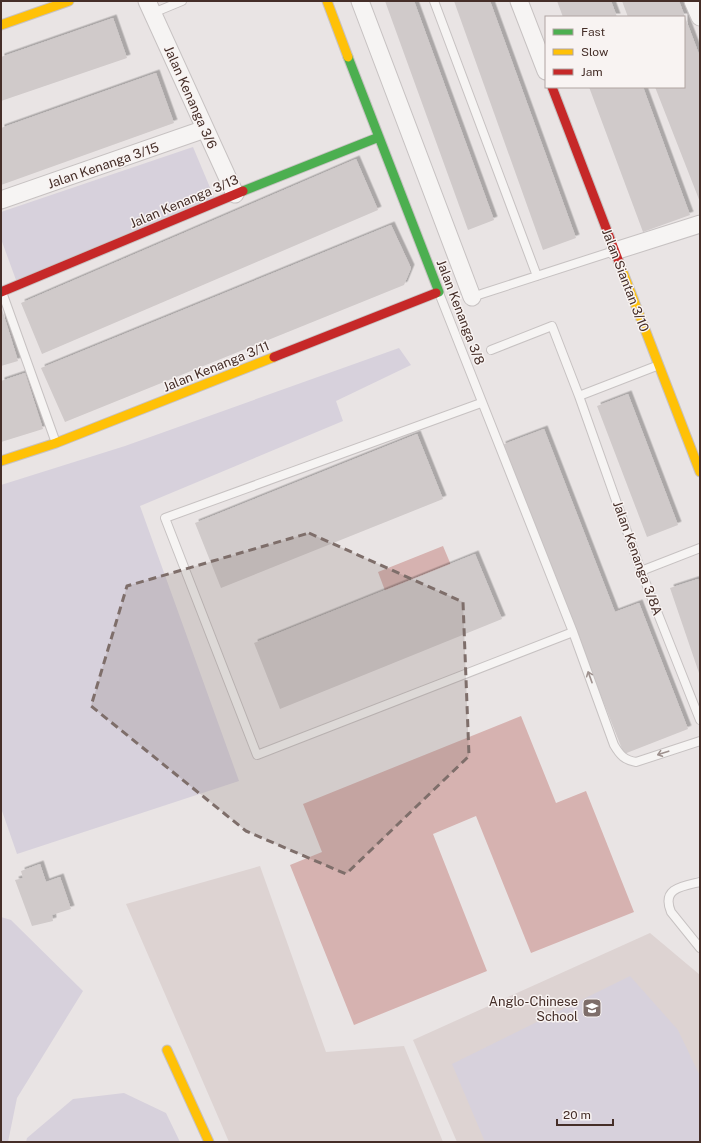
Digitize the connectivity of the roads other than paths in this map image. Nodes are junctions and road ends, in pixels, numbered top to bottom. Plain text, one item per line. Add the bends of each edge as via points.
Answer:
1 (69, 1) edge
2 (182, 1) edge
3 (327, 1) edge
4 (360, 1) edge
5 (434, 1) edge
6 (519, 1) edge
7 (693, 1) edge
8 (150, 7) edge
9 (700, 17) edge
10 (1, 25) edge
11 (545, 68) edge
12 (552, 88) edge
13 (205, 130) junction
14 (379, 137) junction
15 (235, 194) junction
16 (1, 200) edge
17 (700, 224) edge
18 (615, 251) junction
19 (537, 276) junction
20 (1, 291) edge
21 (439, 292) junction
22 (472, 297) joint
23 (491, 350) dead end
24 (659, 365) junction
25 (579, 396) junction
26 (481, 403) junction
27 (700, 440) edge
28 (56, 444) junction
29 (689, 444) junction
30 (1, 461) edge
31 (700, 472) edge
32 (700, 548) edge
33 (641, 571) junction
34 (573, 632) junction
35 (700, 720) edge
36 (700, 741) edge
37 (700, 882) edge
38 (700, 948) edge
39 (167, 1050) dead end
40 (208, 1142) edge

1 - 10 street
2 - 8 lane
3 - 14 street, Jalan Kenanga 3/8
4 - 22 street
5 - 19 lane
6 - 11 street
7 - 9 street
8 - 13 street, Jalan Kenanga 3/6
12 - 18 street, Jalan Siantan 3/10
13 - 15 street, Jalan Kenanga 3/6
13 - 16 street, Jalan Kenanga 3/15
14 - 15 street, Jalan Kenanga 3/13
14 - 21 street, Jalan Kenanga 3/8
15 - 20 street, Jalan Kenanga 3/13
17 - 18 street
18 - 19 lane
18 - 24 street, Jalan Siantan 3/10
19 - 22 lane
20 - 28 lane
21 - 26 lane, Jalan Kenanga 3/8
21 - 28 street, Jalan Kenanga 3/11
23 - 25 lane, Jalan Kenanga 3/8A via 552,326
24 - 25 lane
24 - 29 street, Jalan Siantan 3/10
25 - 33 lane, Jalan Kenanga 3/8A
26 - 34 lane, Jalan Kenanga 3/8
26 - 34 lane via 165,518 257,755
27 - 29 lane
28 - 30 street, Jalan Kenanga 3/11
29 - 31 street, Jalan Siantan 3/10
32 - 33 lane
33 - 35 lane, Jalan Kenanga 3/8A
36 -> 34 lane, Jalan Kenanga 3/8 via 636,762 621,756 614,745
37 - 38 lane via 676,887 672,891 669,906
39 - 40 street

